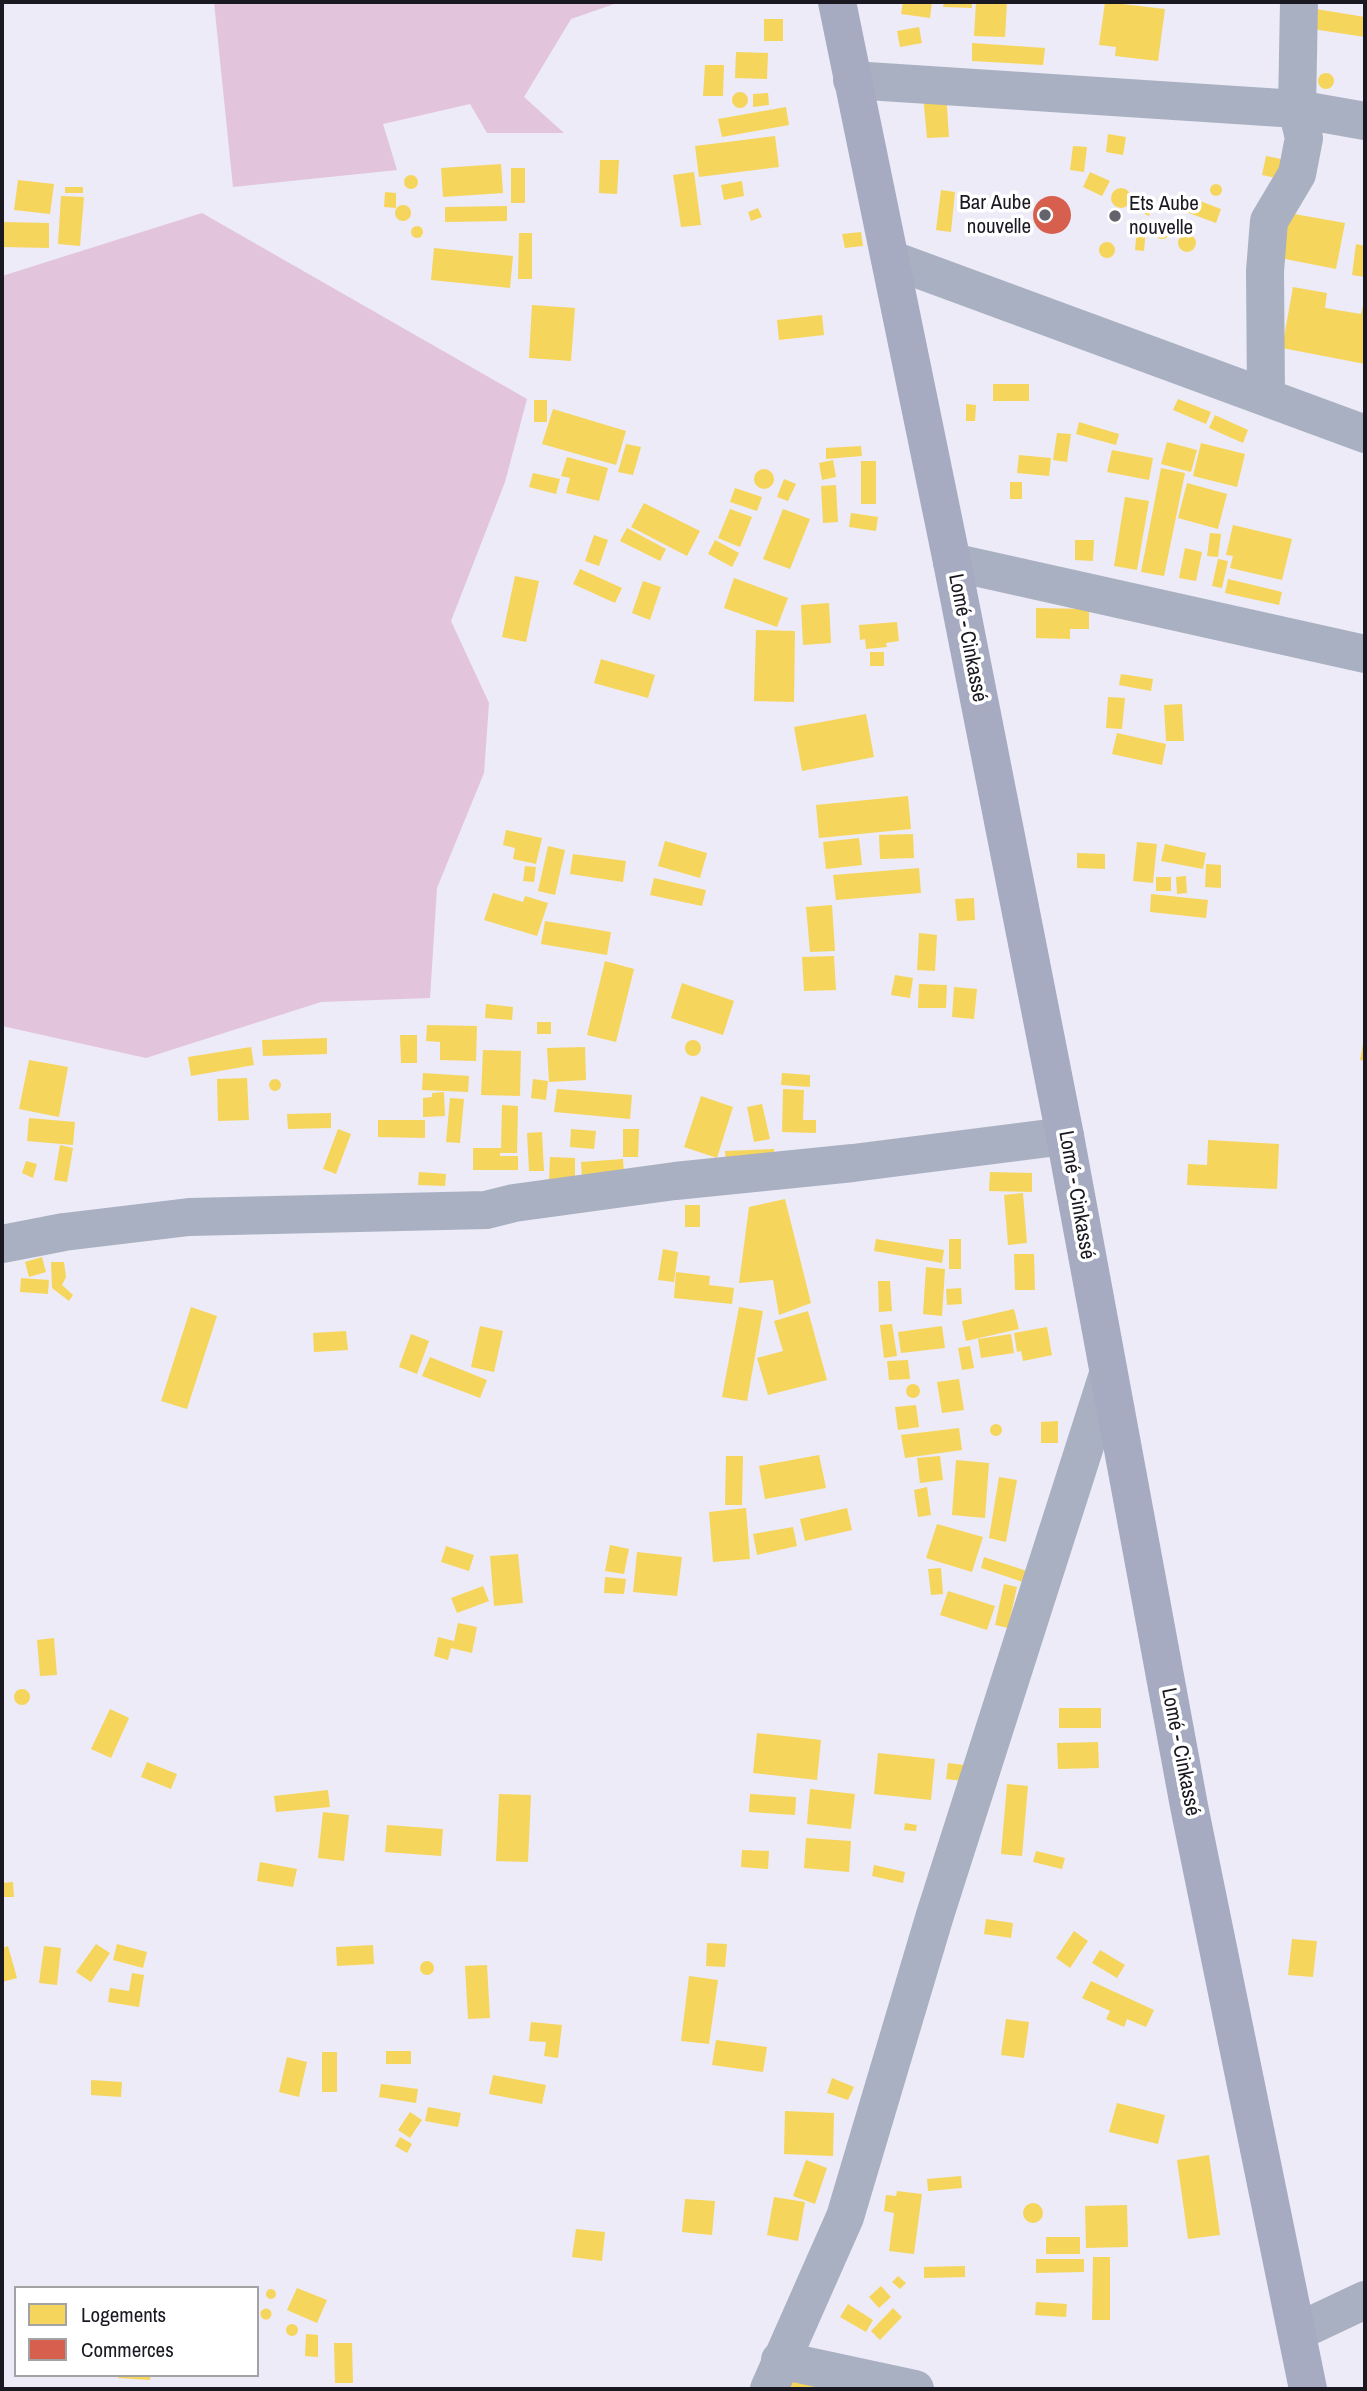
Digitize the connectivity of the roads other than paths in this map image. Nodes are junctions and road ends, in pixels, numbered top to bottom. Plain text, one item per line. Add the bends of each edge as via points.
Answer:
1 (837, 2) edge
2 (1298, 2) edge
3 (852, 80) junction
4 (1297, 109) junction
5 (1365, 121) edge
6 (890, 259) junction
7 (1266, 397) junction
8 (1365, 434) edge
9 (952, 562) junction
10 (1365, 654) edge
11 (1065, 1136) junction
12 (2, 1244) edge
13 (1108, 1374) junction
14 (1365, 2300) edge
15 (1297, 2332) junction
16 (775, 2374) edge
17 (915, 2389) edge
18 (1308, 2389) edge

1 - 3 highway, Lomé - Cinkassé
2 - 4 street
3 - 4 street
3 - 6 highway, Lomé - Cinkassé
4 - 5 street
4 - 7 street via 1304,138 1297,174 1269,221
6 - 7 street
6 - 9 highway, Lomé - Cinkassé
7 - 8 street
9 - 10 street
9 - 11 highway, Lomé - Cinkassé
11 - 12 street via 675,1181 486,1210 189,1217
11 - 13 highway, Lomé - Cinkassé
13 - 15 highway, Lomé - Cinkassé via 1189,1806
13 - 16 street via 935,1915 845,2217
14 - 15 street
15 - 18 highway, Lomé - Cinkassé
16 - 17 street

